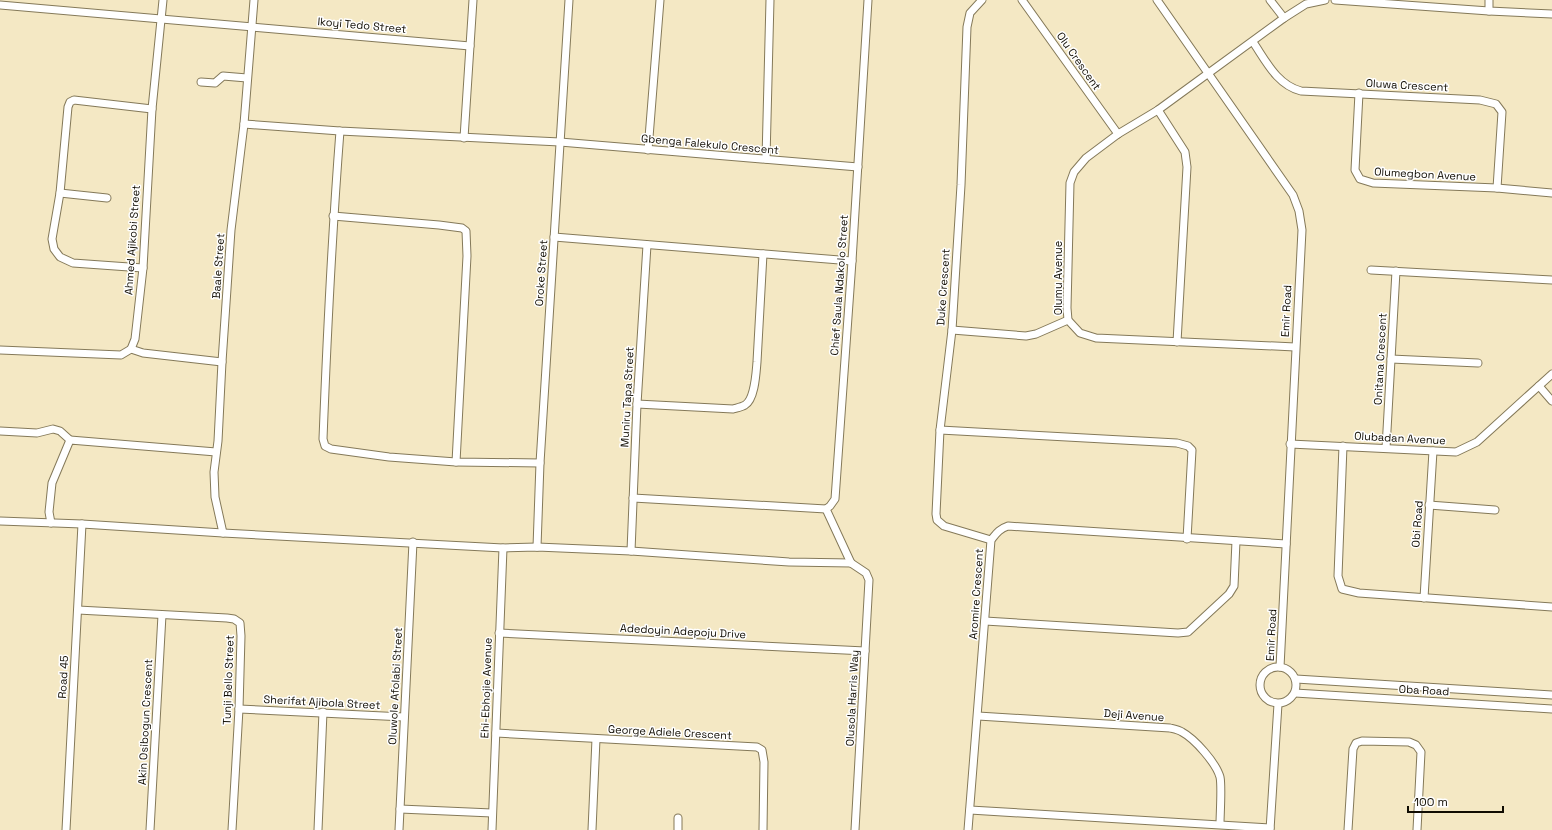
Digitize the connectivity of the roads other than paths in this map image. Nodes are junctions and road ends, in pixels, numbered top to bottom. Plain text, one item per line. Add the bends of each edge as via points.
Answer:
1 (163, 0) edge
2 (254, 0) edge
3 (473, 0) edge
4 (569, 0) edge
5 (660, 0) edge
6 (770, 0) edge
7 (868, 0) edge
8 (982, 0) edge
9 (1022, 0) edge
10 (1156, 0) edge
11 (1270, 0) edge
12 (1326, 0) edge
13 (1335, 0) edge
14 (1490, 0) edge
15 (0, 5) edge
16 (1489, 11) junction
17 (1552, 14) edge
18 (160, 18) junction
19 (1284, 18) junction
20 (252, 26) junction
21 (1253, 42) junction
22 (470, 46) junction
23 (1209, 73) junction
24 (247, 78) junction
25 (201, 82) dead end
26 (1359, 93) junction
27 (152, 109) junction
28 (1158, 110) junction
29 (244, 124) junction
30 (340, 131) junction
31 (1118, 134) junction
32 (464, 138) junction
33 (560, 142) junction
34 (648, 150) junction
35 (766, 159) junction
36 (858, 167) junction
37 (1497, 188) junction
38 (1552, 192) edge
39 (60, 193) junction
40 (107, 198) dead end
41 (333, 216) junction
42 (554, 237) junction
43 (647, 244) junction
44 (763, 254) junction
45 (852, 261) junction
46 (143, 268) junction
47 (1371, 270) dead end
48 (1396, 271) junction
49 (1552, 280) edge
50 (1068, 320) junction
51 (952, 330) junction
52 (1177, 342) junction
53 (1295, 347) junction
54 (131, 349) junction
55 (0, 350) edge
56 (1391, 360) junction
57 (222, 362) junction
58 (1478, 363) dead end
59 (1552, 374) edge
60 (1539, 386) junction
61 (1552, 401) edge
62 (637, 404) junction
63 (940, 430) junction
64 (0, 431) edge
65 (70, 440) junction
66 (1290, 444) junction
67 (1344, 446) junction
68 (1386, 448) junction
69 (1433, 451) junction
70 (216, 452) junction
71 (456, 462) junction
72 (540, 464) junction
73 (633, 498) junction
74 (1429, 505) junction
75 (826, 509) junction
76 (1495, 510) dead end
77 (0, 521) edge
78 (51, 523) junction
79 (82, 524) junction
80 (223, 534) junction
81 (1187, 539) junction
82 (991, 540) junction
83 (1236, 541) junction
84 (413, 542) junction
85 (1286, 544) junction
86 (503, 548) junction
87 (537, 548) junction
88 (631, 551) junction
89 (851, 563) junction
90 (1424, 598) junction
91 (1552, 607) edge
92 (78, 610) junction
93 (162, 614) junction
94 (985, 621) junction
95 (499, 633) junction
96 (865, 651) junction
97 (1280, 667) junction
98 (1296, 679) junction
99 (1445, 688) junction
100 (1483, 690) junction
101 (1295, 694) junction
102 (1552, 695) edge
103 (1443, 702) junction
104 (1278, 704) junction
105 (1482, 704) junction
106 (239, 708) junction
107 (1552, 709) edge
108 (323, 712) junction
109 (978, 716) junction
110 (404, 717) junction
111 (496, 733) junction
112 (596, 739) junction
113 (400, 810) junction
114 (970, 810) junction
115 (492, 814) junction
116 (678, 818) dead end
117 (1220, 824) junction
118 (1270, 829) edge
119 (66, 830) edge
120 (150, 830) edge
121 (232, 830) edge
122 (318, 830) edge
123 (399, 830) edge
124 (492, 830) edge
125 (592, 830) edge
126 (678, 830) edge
127 (763, 830) edge
128 (855, 830) edge
129 (968, 830) edge
130 (1348, 830) edge
131 (1417, 830) edge

1 - 18 street, Ahmed Ajikobi Street
2 - 20 street, Baale Street
3 - 22 street
4 - 33 street, Oroke Street
5 - 34 street
6 - 35 street
7 - 36 street, Chief Saula Ndakolo Street
8 - 51 street, Duke Crescent via 970,13 967,27
9 - 31 street, Olu Crescent
10 - 23 street, Emir Road
11 - 19 street
12 - 19 street via 1306,4
13 - 16 street
14 - 16 street
15 - 18 street, Ikoyi Tedo Street
16 - 17 street
18 - 20 street, Ikoyi Tedo Street
18 - 27 street, Ahmed Ajikobi Street
19 - 21 street
20 - 22 street, Ikoyi Tedo Street
20 - 24 street, Baale Street
21 - 23 street
21 - 26 street, Oluwa Crescent via 1285,85 1292,89
22 - 32 street
23 - 28 street, Olumu Avenue
23 - 53 street, Emir Road via 1293,195 1299,211 1302,230
24 - 25 street via 223,76 215,83
24 - 29 street, Baale Street
26 - 37 street, Oluwa Crescent via 1480,100 1496,104 1502,112
26 - 37 street, Olumegbon Avenue via 1355,170 1360,179 1373,183
27 - 39 street via 74,100 70,102
27 - 46 street, Ahmed Ajikobi Street
28 - 31 street, Olumu Avenue
28 - 52 street via 1185,152 1187,167
29 - 30 street, Gbenga Falekulo Crescent
29 - 57 street, Baale Street via 231,230
30 - 32 street, Gbenga Falekulo Crescent
30 - 41 street
31 - 50 street, Olumu Avenue via 1086,158 1074,172 1070,183
32 - 33 street, Gbenga Falekulo Crescent
33 - 34 street, Gbenga Falekulo Crescent
33 - 42 street, Oroke Street
34 - 35 street, Gbenga Falekulo Crescent
35 - 36 street, Gbenga Falekulo Crescent
36 - 45 street, Chief Saula Ndakolo Street
37 - 38 street, Olumegbon Avenue
39 - 40 street
39 - 46 street via 52,239 54,249 60,257 74,263
41 - 71 street via 323,439 325,446 389,457
41 - 71 street via 439,225 462,228 466,231 467,256
42 - 43 street
42 - 72 street, Oroke Street
43 - 44 street
43 - 62 street, Muniru Tapa Street
44 - 45 street
44 - 62 street via 756,373 751,398 746,405 733,409
45 - 75 street, Chief Saula Ndakolo Street via 835,499
46 - 54 street, Ahmed Ajikobi Street via 135,339
47 - 48 street
48 - 49 street
48 - 56 street, Onitana Crescent
50 - 51 street via 1026,336
50 - 52 street, Olumu Avenue via 1080,333 1096,338
51 - 63 street, Duke Crescent
52 - 53 street, Olumu Avenue
53 - 66 street, Emir Road
54 - 55 street via 121,355
54 - 57 street via 143,354
56 - 58 street
56 - 68 street, Onitana Crescent
57 - 70 street, Baale Street
59 - 60 street, Olubadan Avenue
60 - 61 street
60 - 69 street, Olubadan Avenue via 1468,448 1456,452
62 - 73 street, Muniru Tapa Street
63 - 81 street via 1177,443 1188,446 1192,450
63 - 82 street, Duke Crescent via 937,520 953,530
64 - 65 street via 38,433 53,429 60,431
65 - 70 street
65 - 78 street via 52,483 49,512
66 - 67 street, Olubadan Avenue
66 - 85 street, Emir Road
67 - 68 street, Olubadan Avenue
67 - 90 street via 1338,576 1342,589 1359,593
68 - 69 street, Olubadan Avenue
69 - 74 street, Obi Road
70 - 80 street, Baale Street via 215,498
71 - 72 street
72 - 87 street, Oroke Street
73 - 75 street
73 - 88 street, Muniru Tapa Street
74 - 76 street
74 - 90 street, Obi Road
75 - 89 street
77 - 78 street
78 - 79 street
79 - 80 street
79 - 92 street, Road 45
80 - 84 street
81 - 82 street, Aromire Crescent via 1008,526 1002,528
81 - 83 street, Aromire Crescent
82 - 94 street, Aromire Crescent
83 - 85 street, Aromire Crescent
83 - 94 street via 1234,586 1222,602 1188,632
84 - 86 street
84 - 110 street, Oluwole Afolabi Street
85 - 97 street, Emir Road
86 - 87 street
86 - 95 street, Ehi-Ebhojie Avenue
87 - 88 street
88 - 89 street via 789,562
89 - 96 street, Olusola Harris Way via 866,573 869,580
90 - 91 street
92 - 93 street, Tunji Bello Street
92 - 119 street, Road 45
93 - 106 street, Tunji Bello Street via 239,621 242,636
93 - 120 street, Akin Osibogun Crescent
94 - 109 street, Aromire Crescent
95 - 96 street, Adedoyin Adepoju Drive
95 - 111 street, Ehi-Ebhojie Avenue
96 - 128 street, Olusola Harris Way
97 - 98 street via 1289,670
97 - 104 street via 1274,667 1265,673 1260,684 1263,695 1272,703
98 - 99 street
98 - 101 street
99 - 100 street
99 - 103 street
100 - 102 street
100 - 105 street
101 - 103 street, Oba Road
101 - 104 street via 1288,701
103 - 105 street, Oba Road
104 - 118 street
105 - 107 street, Oba Road
106 - 108 street, Sherifat Ajibola Street
106 - 121 street, Tunji Bello Street
108 - 110 street, Sherifat Ajibola Street
108 - 122 street
109 - 114 street, Aromire Crescent
109 - 117 street, Deji Avenue via 1170,728 1182,732 1191,738 1213,763 1220,778
110 - 113 street, Oluwole Afolabi Street
111 - 112 street, George Adiele Crescent
111 - 115 street, Ehi-Ebhojie Avenue
112 - 125 street
112 - 127 street, George Adiele Crescent via 760,748 764,755
113 - 115 street
113 - 123 street, Oluwole Afolabi Street
114 - 117 street
114 - 129 street, Aromire Crescent
115 - 124 street, Ehi-Ebhojie Avenue
116 - 126 street
117 - 118 street
130 - 131 street via 1353,749 1356,743 1362,741 1408,742 1416,745 1421,752

